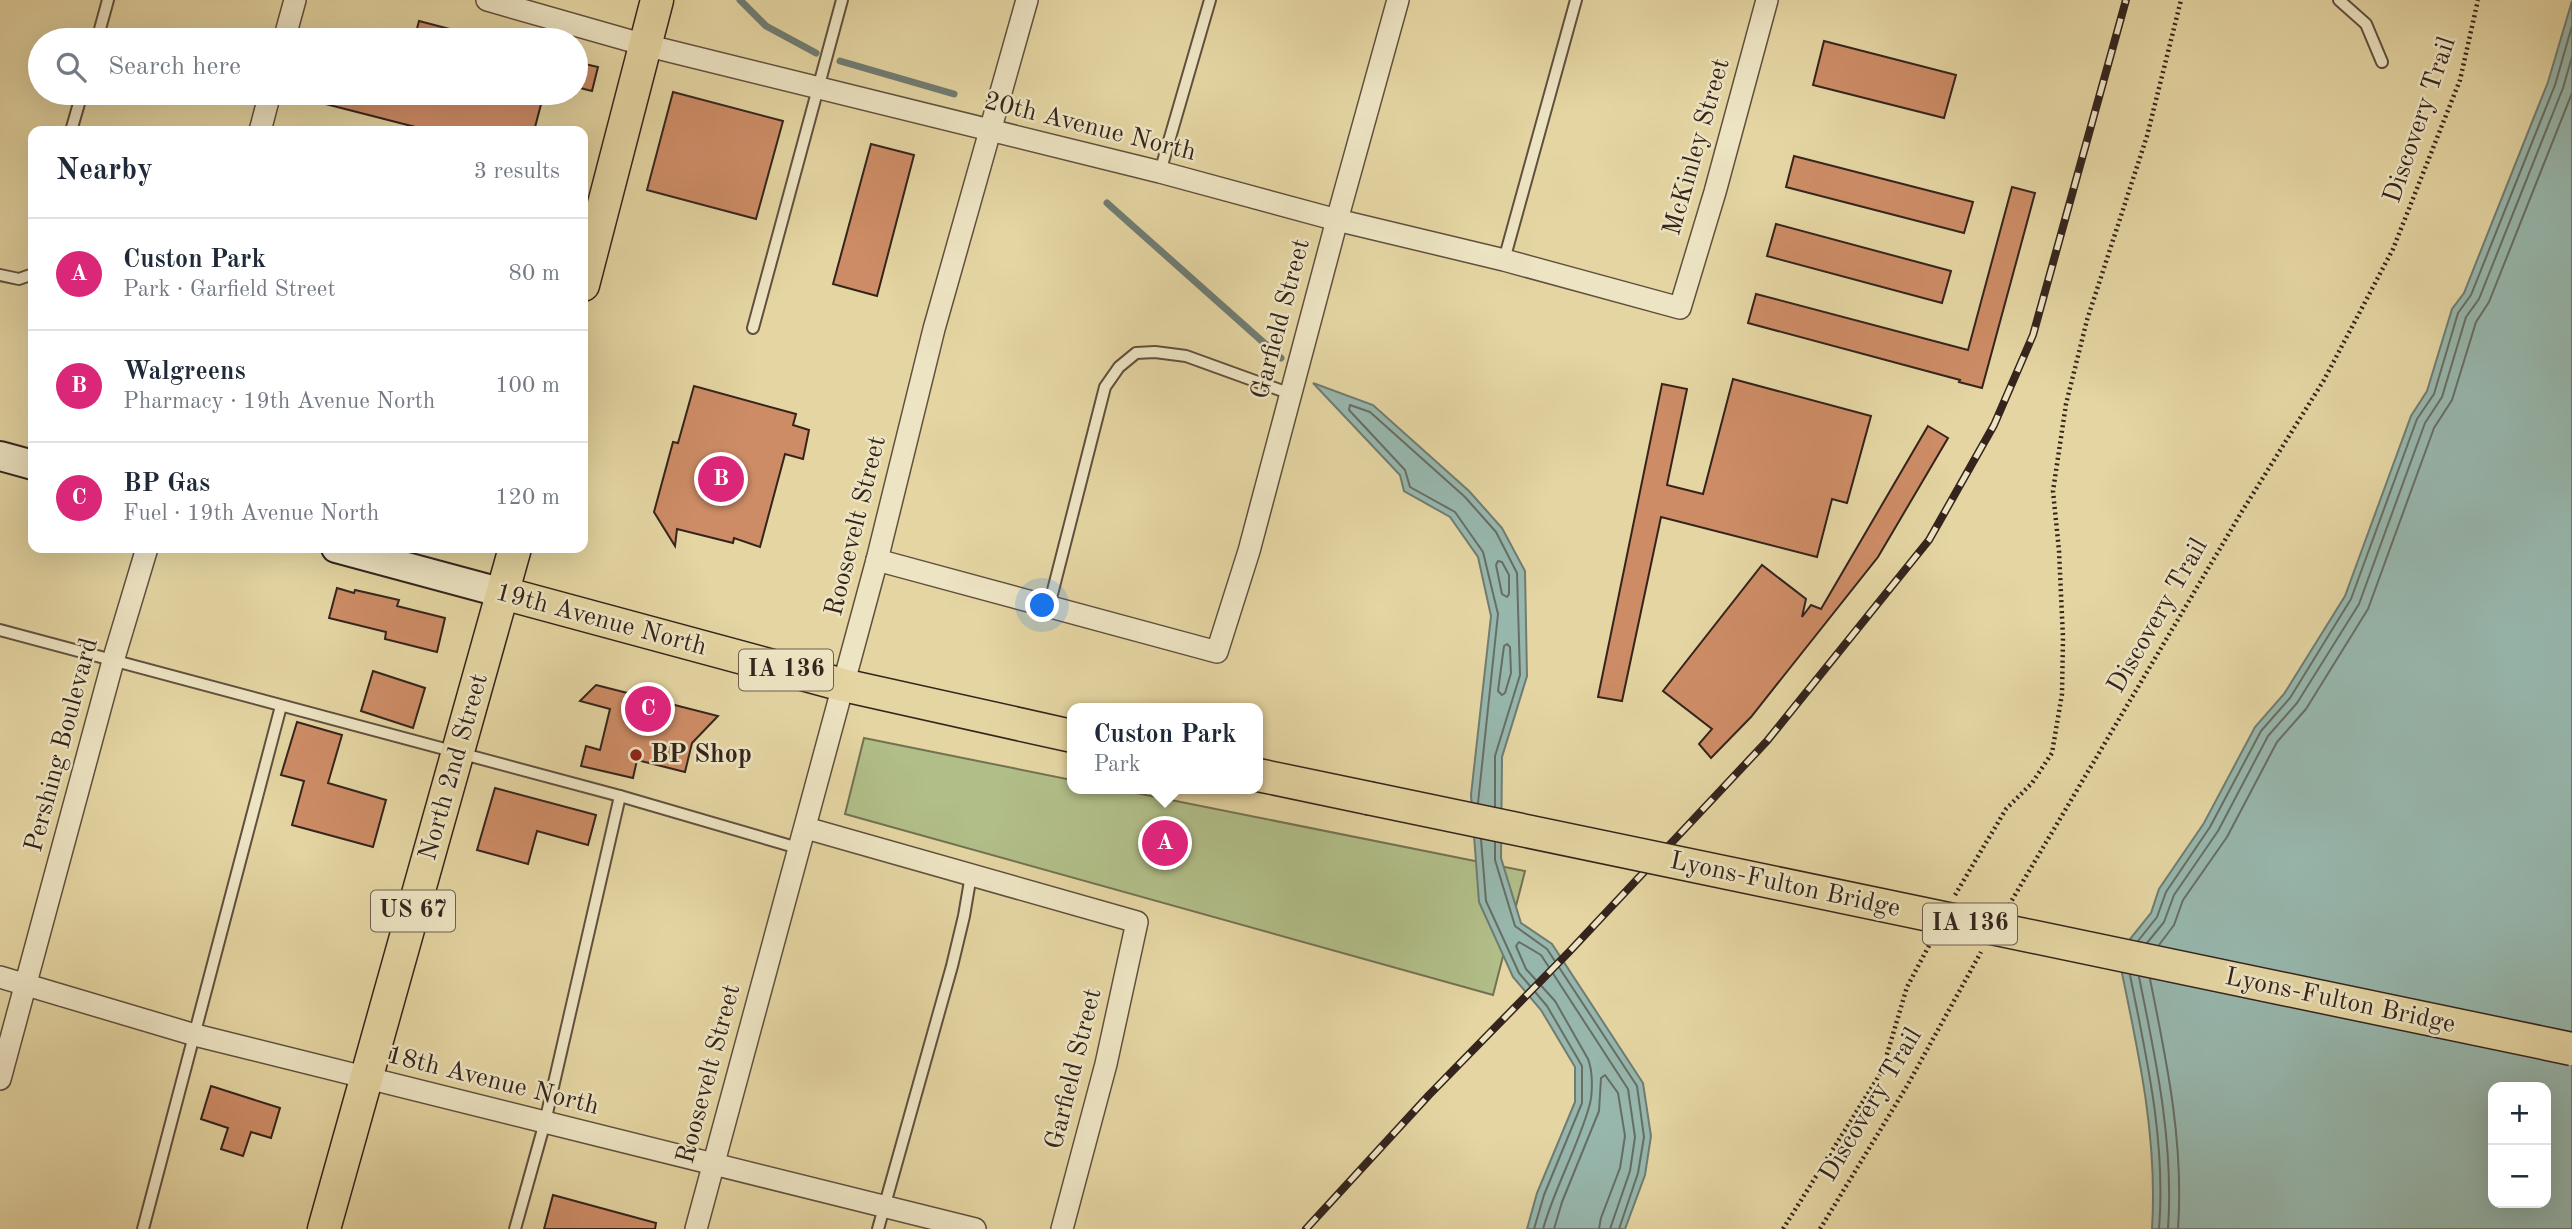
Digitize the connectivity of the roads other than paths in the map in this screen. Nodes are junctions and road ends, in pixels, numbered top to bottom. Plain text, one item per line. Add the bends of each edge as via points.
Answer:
1 (108, 0) edge
2 (295, 0) edge
3 (487, 0) edge
4 (657, 0) edge
5 (842, 0) edge
6 (1027, 0) edge
7 (1210, 0) edge
8 (1398, 0) edge
9 (1576, 0) edge
10 (1767, 0) edge
11 (2339, 0) edge
12 (100, 28) edge
13 (287, 28) edge
14 (585, 28) edge
15 (588, 29) edge
16 (645, 45) junction
17 (2382, 62) dead end
18 (819, 88) junction
19 (79, 105) edge
20 (267, 105) edge
21 (72, 126) edge
22 (261, 126) edge
23 (990, 131) junction
24 (1160, 172) junction
25 (1337, 220) junction
26 (1504, 260) junction
27 (588, 266) edge
28 (0, 275) edge
29 (28, 276) edge
30 (1680, 308) joint
31 (753, 328) dead end
32 (1291, 394) junction
33 (0, 456) edge
34 (28, 464) edge
35 (145, 553) edge
36 (354, 553) edge
37 (514, 553) edge
38 (877, 561) junction
39 (503, 593) junction
40 (1049, 606) junction
41 (0, 630) edge
42 (113, 661) junction
43 (843, 685) junction
44 (281, 706) junction
45 (1067, 735) edge
46 (458, 754) junction
47 (1263, 776) edge
48 (620, 796) junction
49 (806, 828) junction
50 (798, 848) junction
51 (971, 875) junction
52 (0, 977) edge
53 (27, 984) junction
54 (195, 1035) junction
55 (2572, 1049) edge
56 (366, 1078) junction
57 (0, 1079) edge
58 (545, 1122) junction
59 (714, 1165) junction
60 (884, 1207) junction
61 (143, 1229) edge
62 (324, 1229) edge
63 (514, 1229) edge
64 (696, 1229) edge
65 (878, 1229) edge
66 (975, 1229) edge
67 (1062, 1229) edge

1 - 12 lane
2 - 13 street
3 - 14 street, 20th Avenue North
4 - 16 main road
5 - 18 lane
6 - 23 street, Roosevelt Street
7 - 24 lane
8 - 25 street, Garfield Street
9 - 26 lane
10 - 30 street, McKinley Street
11 - 17 lane via 2366,24
15 - 16 street, 20th Avenue North
16 - 18 street, 20th Avenue North
16 - 27 main road
18 - 23 street, 20th Avenue North
18 - 31 lane
19 - 21 lane
20 - 22 street
23 - 24 street, 20th Avenue North
23 - 38 street, Roosevelt Street via 934,329
24 - 25 street, 20th Avenue North
25 - 26 street, 20th Avenue North
25 - 32 street, Garfield Street
26 - 30 street, 20th Avenue North
28 - 29 lane
32 - 40 lane via 1186,356 1136,354 1119,367 1105,387
32 - 40 street, Garfield Street via 1217,652
33 - 34 main road
35 - 42 street, Pershing Boulevard
36 - 39 main road, 19th Avenue North
37 - 39 main road, North 2nd Street / US 67
38 - 40 street
38 - 43 street, Roosevelt Street
39 - 43 main road, 19th Avenue North / IA 136
39 - 46 main road, North 2nd Street / US 67
41 - 42 lane
42 - 44 lane
42 - 53 street, Pershing Boulevard
43 - 45 main road, 19th Avenue North / IA 136
43 - 49 street, Roosevelt Street
44 - 46 lane
44 - 54 lane
46 - 48 lane
46 - 56 main road, North 2nd Street / US 67
47 - 55 main road, Lyons-Fulton Bridge / IA 136, bridge
48 - 50 lane
48 - 58 lane
49 - 50 street, Roosevelt Street
49 - 51 street
50 - 59 street, Roosevelt Street
51 - 60 lane via 952,965
51 - 67 street, Garfield Street via 1137,922 1106,1064
52 - 53 street, 18th Avenue North
53 - 54 street, 18th Avenue North
53 - 57 street, Pershing Boulevard
54 - 56 street, 18th Avenue North
54 - 61 lane
56 - 58 street, 18th Avenue North
56 - 62 main road, North 2nd Street / US 67
58 - 59 street, 18th Avenue North
58 - 63 lane
59 - 60 street, 18th Avenue North
59 - 64 street, Roosevelt Street
60 - 65 lane
60 - 66 street, 18th Avenue North

